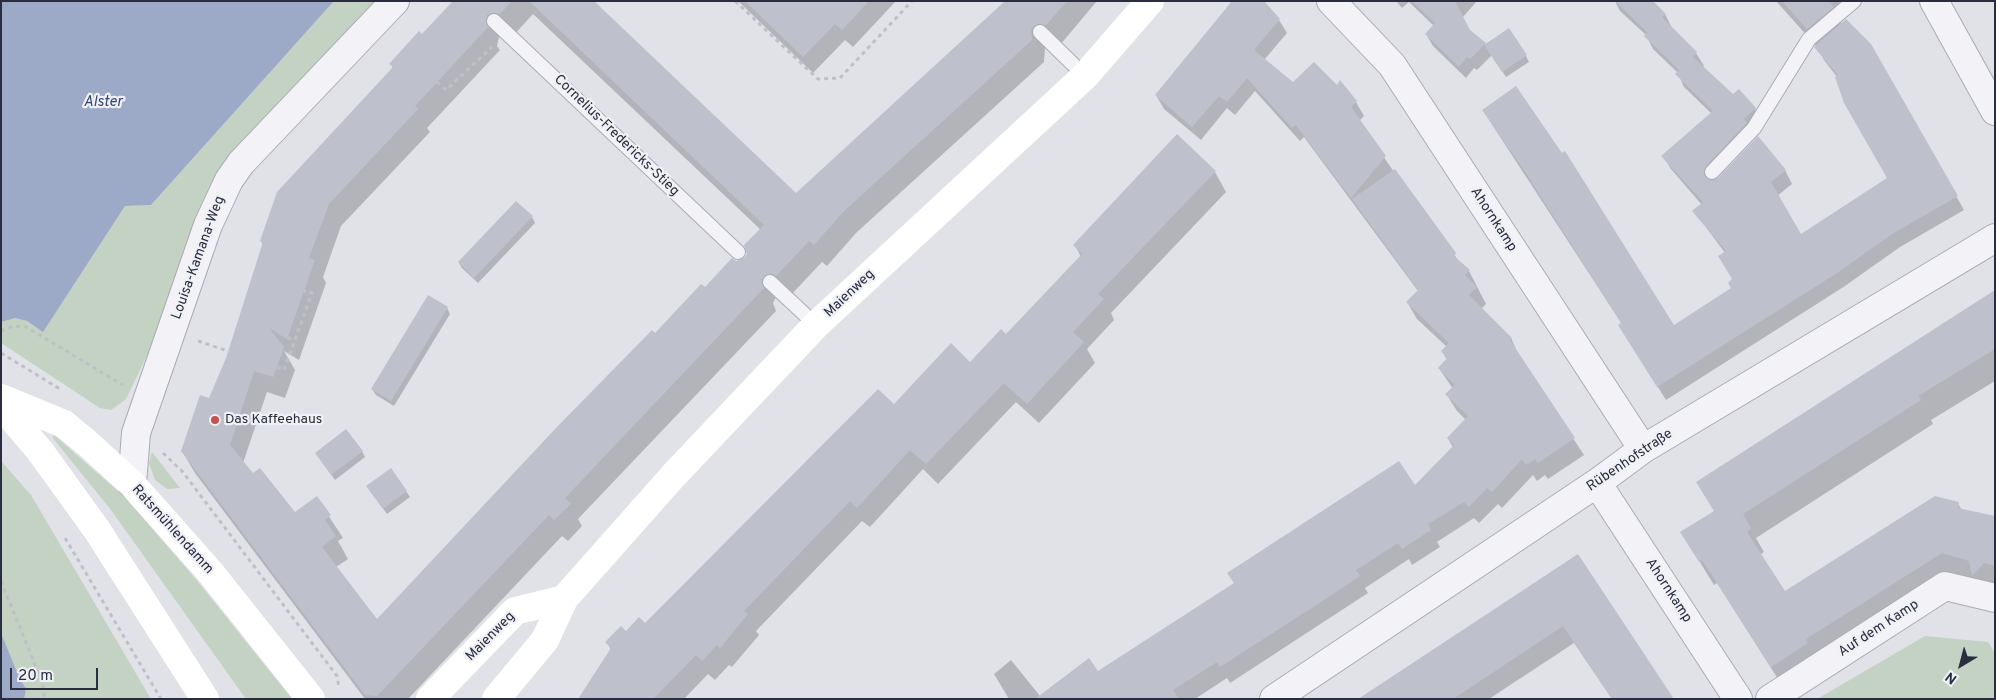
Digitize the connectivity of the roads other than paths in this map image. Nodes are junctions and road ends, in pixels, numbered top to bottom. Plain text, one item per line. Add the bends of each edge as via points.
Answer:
1 (395, 1) edge
2 (1150, 1) edge
3 (1330, 1) edge
4 (1854, 1) edge
5 (1934, 1) edge
6 (494, 21) dead end
7 (1040, 32) dead end
8 (1085, 76) junction
9 (1995, 111) edge
10 (1712, 172) dead end
11 (1995, 238) edge
12 (738, 252) dead end
13 (770, 282) dead end
14 (816, 325) junction
15 (1, 398) edge
16 (1, 405) edge
17 (1643, 449) junction
18 (1597, 483) junction
19 (132, 484) junction
20 (1995, 598) edge
21 (564, 599) junction
22 (1284, 696) edge
23 (205, 699) edge
24 (311, 699) edge
25 (430, 699) edge
26 (496, 699) edge
27 (1738, 699) edge
28 (1770, 699) edge

1 - 19 street, Louisa-Kamana-Weg via 241,163 229,180 208,224 136,434
2 - 8 street, Maienweg
3 - 17 street, Ahornkamp via 1392,65
4 - 10 lane via 1809,39 1754,128
5 - 9 street
6 - 12 lane, Cornelius-Fredericks-Stieg
7 - 8 lane
8 - 14 street, Maienweg
11 - 17 street, Rübenhofstraße
13 - 14 lane
14 - 21 street, Maienweg via 673,476
15 - 19 street, Ratsmühlendamm via 64,424
16 - 23 street via 40,451 97,530
17 - 18 street, Rübenhofstraße
18 - 22 street, Rübenhofstraße
18 - 27 street, Ahornkamp
19 - 24 street, Ratsmühlendamm via 210,572
20 - 28 street, Auf dem Kamp via 1945,586
21 - 25 street, Maienweg via 515,611
21 - 26 street, Maienweg via 545,640

